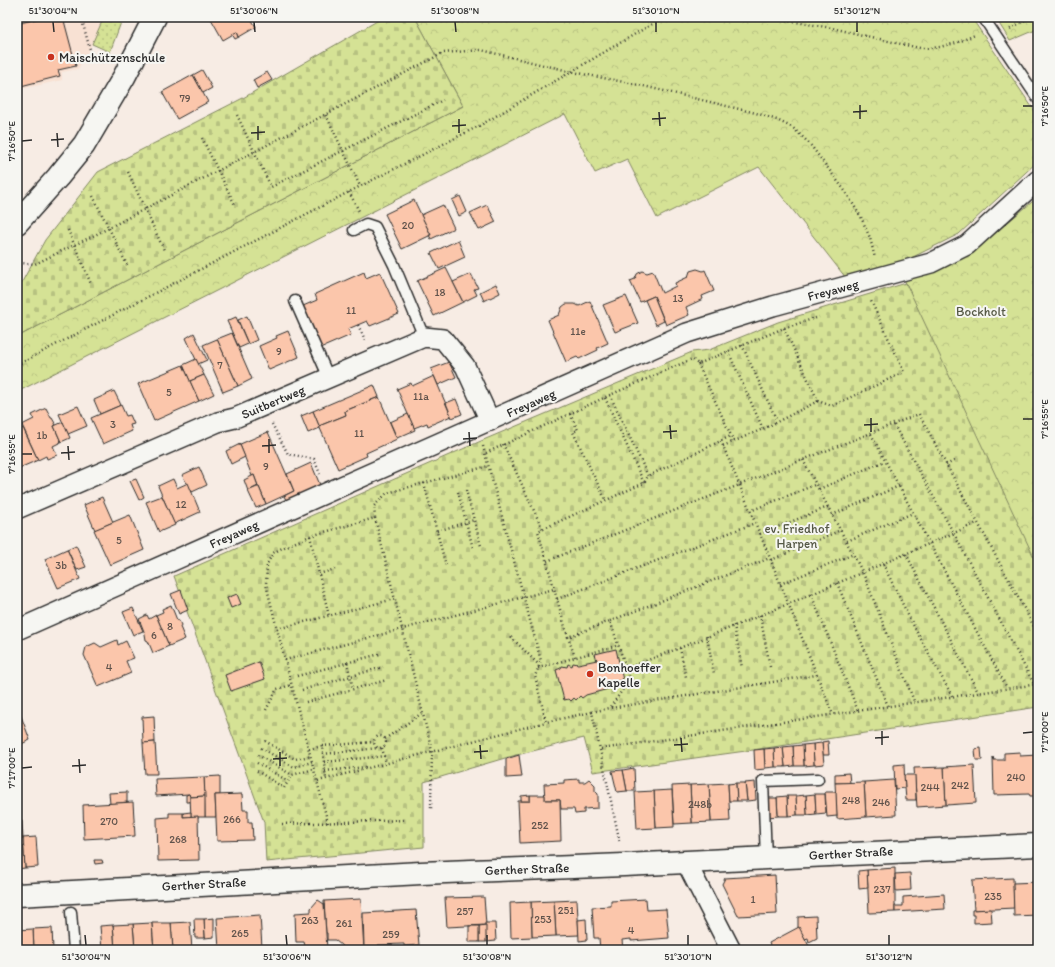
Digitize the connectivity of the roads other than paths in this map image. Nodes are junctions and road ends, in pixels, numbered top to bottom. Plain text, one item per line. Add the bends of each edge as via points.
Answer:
1 (155, 17) edge
2 (983, 17) edge
3 (1038, 99) edge
4 (1038, 180) edge
5 (17, 222) edge
6 (354, 230) dead end
7 (295, 301) dead end
8 (424, 337) junction
9 (329, 378) junction
10 (483, 424) junction
11 (17, 509) edge
12 (17, 630) edge
13 (818, 779) dead end
14 (1038, 844) edge
15 (766, 858) junction
16 (686, 862) junction
17 (17, 895) edge
18 (71, 912) dead end
19 (74, 950) edge
20 (731, 950) edge

1 - 5 street via 84,145
2 - 3 lane
4 - 10 street, Freyaweg via 967,245 931,263 773,306 686,333
6 - 8 lane via 366,224 375,226
7 - 9 lane
8 - 9 street, Suitbertweg
8 - 10 street via 443,340 464,366
9 - 11 street, Suitbertweg via 235,418 218,422
10 - 12 street, Freyaweg
13 - 15 lane via 762,781
14 - 15 street, Gerther Straße
15 - 16 street, Gerther Straße
16 - 17 street, Gerther Straße via 406,873
16 - 20 street
18 - 19 lane

